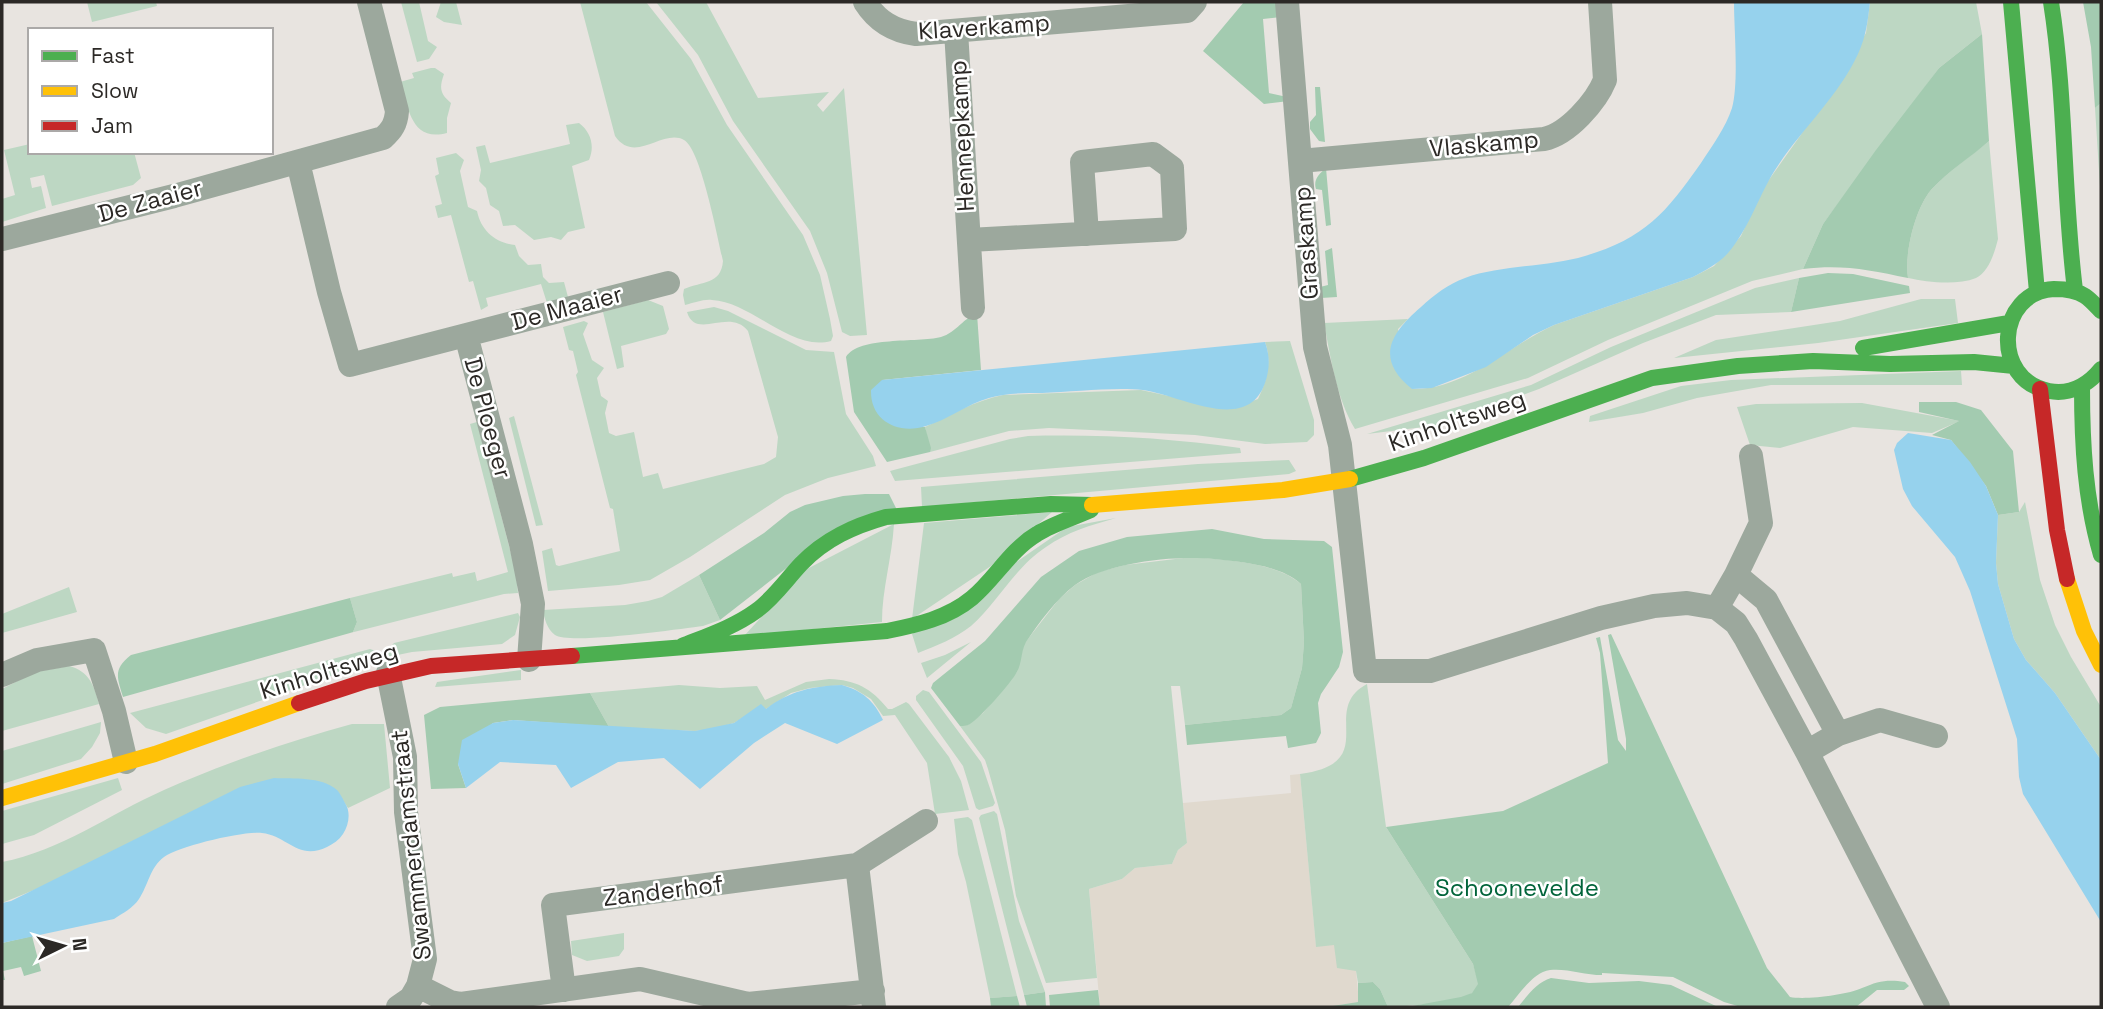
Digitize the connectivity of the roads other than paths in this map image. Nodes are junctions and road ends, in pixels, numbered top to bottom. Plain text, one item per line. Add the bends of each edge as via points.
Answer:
1 (369, 2) edge
2 (865, 2) edge
3 (1195, 2) edge
4 (1287, 2) edge
5 (1600, 2) edge
6 (2011, 2) edge
7 (2051, 2) edge
8 (956, 31) junction
9 (1300, 161) junction
10 (298, 162) junction
11 (1087, 234) junction
12 (2, 239) edge
13 (969, 240) junction
14 (668, 282) dead end
15 (2075, 290) junction
16 (2037, 292) junction
17 (973, 308) dead end
18 (2101, 311) edge
19 (2009, 323) junction
20 (466, 335) junction
21 (1813, 361) junction
22 (2014, 366) junction
23 (2101, 369) edge
24 (2082, 387) junction
25 (2040, 389) junction
26 (1751, 456) dead end
27 (1344, 481) junction
28 (1110, 505) junction
29 (2101, 555) edge
30 (1736, 575) junction
31 (1717, 608) junction
32 (682, 646) junction
33 (529, 660) junction
34 (2101, 665) edge
35 (388, 673) junction
36 (2, 675) edge
37 (1838, 734) junction
38 (1936, 736) dead end
39 (1808, 752) junction
40 (125, 762) junction
41 (2, 797) edge
42 (926, 821) dead end
43 (857, 865) junction
44 (418, 986) junction
45 (564, 990) junction
46 (874, 999) edge
47 (398, 1007) edge
48 (1938, 1007) edge

1 - 10 street via 396,99 396,122 383,138 371,143
2 - 8 street, Klaverkamp via 900,32
3 - 8 street, Klaverkamp via 1186,11
4 - 9 street, Graskamp
5 - 9 street, Vlaskamp via 1605,80 1560,134
6 - 16 street
7 - 15 street
8 - 13 street, Hennepkamp
9 - 27 street, Graskamp via 1315,347 1340,445
10 - 12 street, De Zaaier
10 - 20 street, De Ploeger via 350,365
11 - 11 street, Hennepkamp via 1082,162 1153,154 1172,168 1175,229
11 - 13 street, Hennepkamp
13 - 17 street, Hennepkamp
14 - 20 street, De Maaier
15 - 16 street
15 - 18 street
16 - 19 street via 2020,305
19 - 21 street, Kinholtsweg via 1887,342
19 - 22 street via 2007,345
20 - 33 street, De Ploeger via 533,604
21 - 22 street, Kinholtsweg
21 - 27 street, Kinholtsweg via 1651,378 1424,458
22 - 25 street
23 - 24 street
24 - 25 street via 2061,392
24 - 29 street via 2089,500
25 - 34 street via 2060,559 2080,625
26 - 30 street via 1760,523
27 - 28 street, Kinholtsweg
27 - 31 street, Graskamp via 1366,671 1430,671 1601,618 1654,607 1687,603
28 - 32 street, Kinholtsweg via 1036,534 971,599 922,624 887,631
28 - 32 street, Kinholtsweg via 1051,503 867,522 813,553 747,617
30 - 31 street
30 - 37 street via 1766,600
31 - 39 street via 1736,623
32 - 33 street, Kinholtsweg
33 - 35 street, Kinholtsweg
35 - 40 street, Kinholtsweg
35 - 44 street, Swammerdamstraat via 405,757 406,812 425,959
36 - 40 street via 37,660 94,650
37 - 38 street via 1880,720
37 - 39 street
39 - 48 street
40 - 41 street, Kinholtsweg
42 - 43 street, Zanderhof
43 - 45 street, Zanderhof via 553,905
43 - 46 street
44 - 45 street via 461,1004
44 - 47 street, Swammerdamstraat
45 - 46 street via 640,979 748,1004

